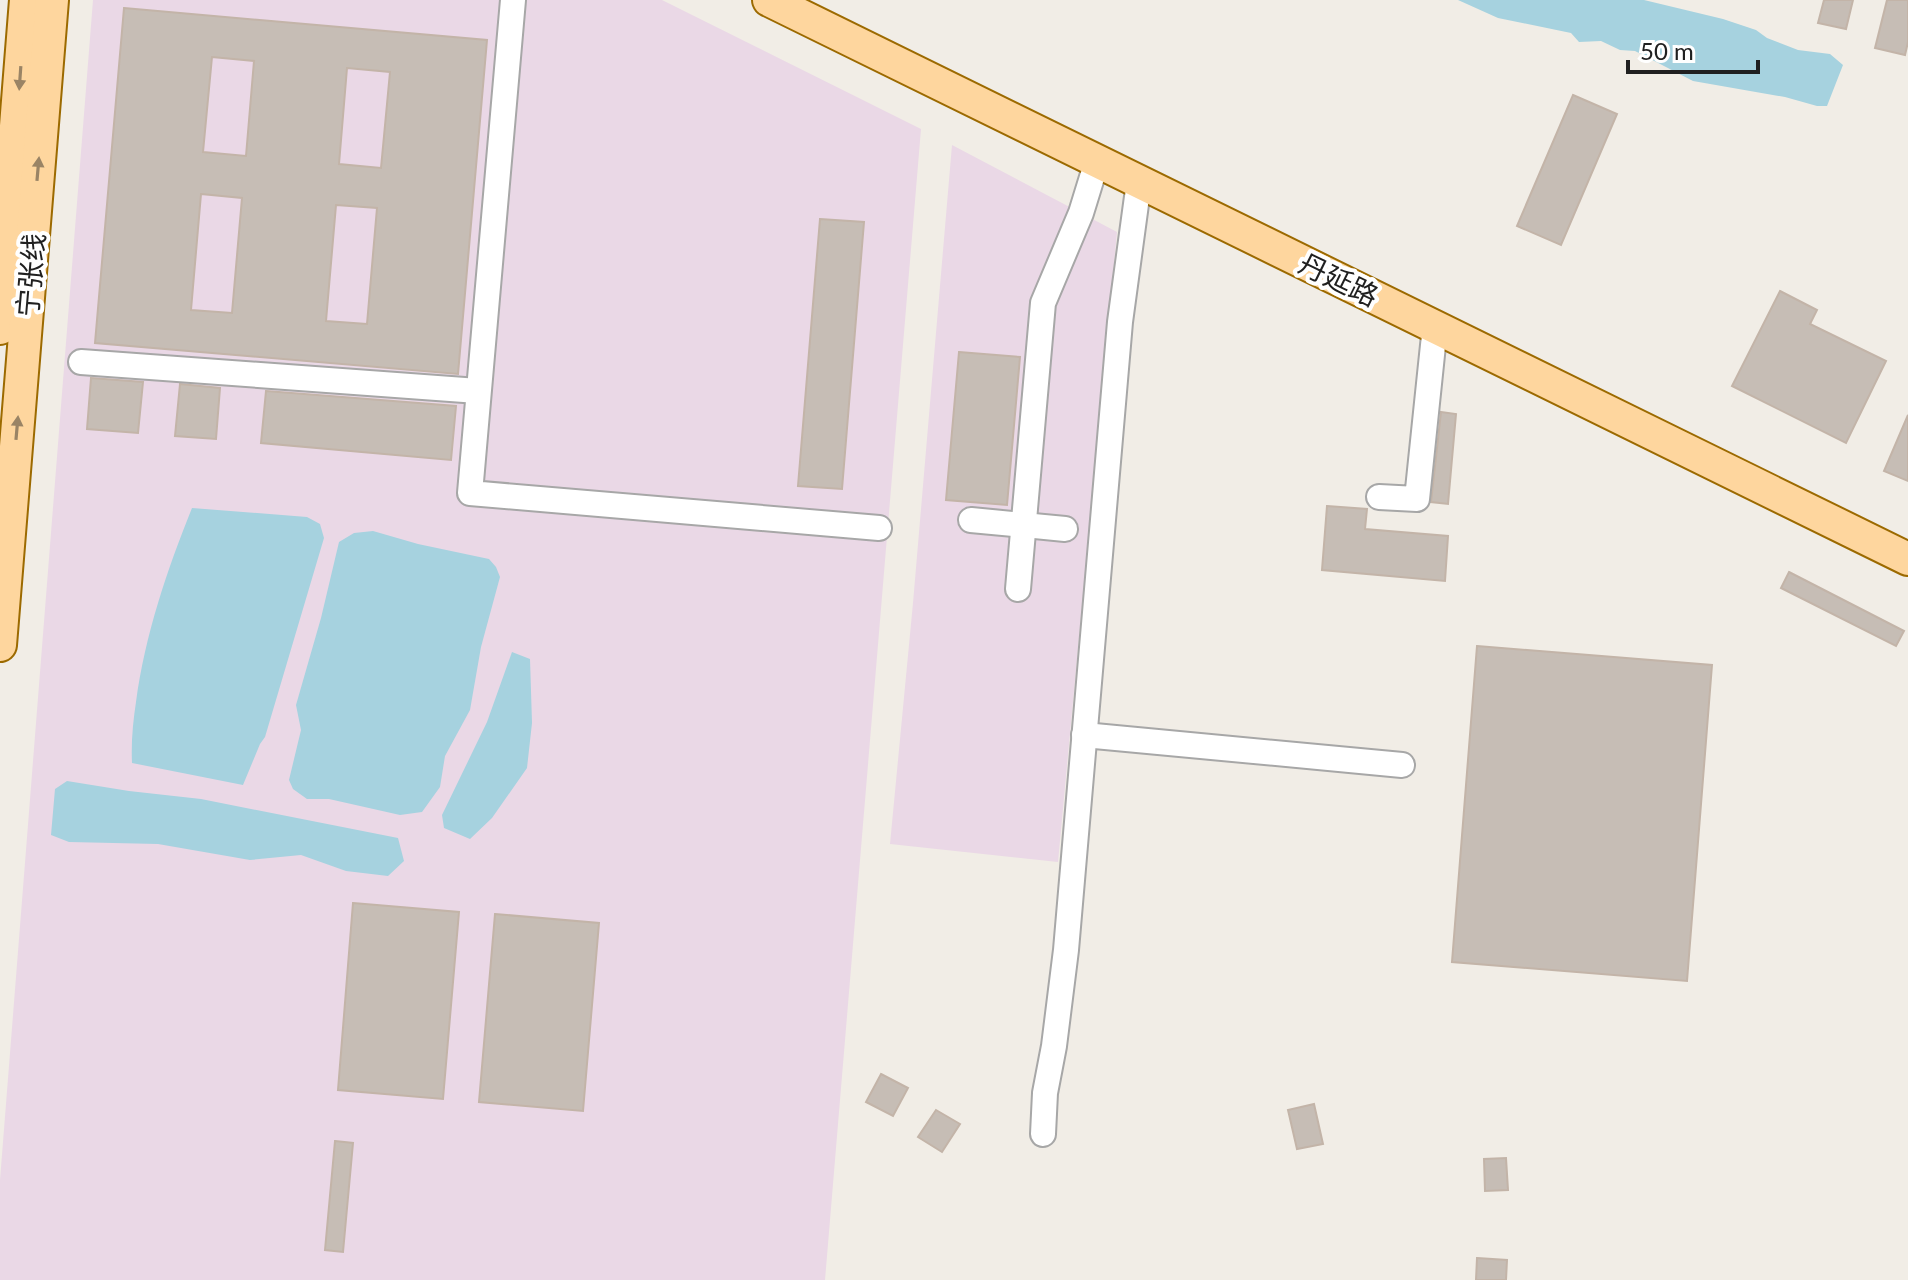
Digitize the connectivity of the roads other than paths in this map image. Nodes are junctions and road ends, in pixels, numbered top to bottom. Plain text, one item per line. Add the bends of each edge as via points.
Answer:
1 (26, 0) edge
2 (52, 0) edge
3 (513, 0) edge
4 (769, 0) edge
5 (1097, 161) junction
6 (1139, 182) junction
7 (1435, 326) junction
8 (0, 328) edge
9 (81, 362) dead end
10 (478, 391) junction
11 (1379, 497) dead end
12 (971, 520) dead end
13 (1024, 525) junction
14 (879, 528) dead end
15 (1065, 529) dead end
16 (1908, 559) edge
17 (1018, 589) dead end
18 (0, 645) edge
19 (1084, 735) junction
20 (1402, 765) dead end
21 (1043, 1134) dead end

1 -> 8 main road, 宁张线
18 -> 2 main road, 宁张线
3 - 10 street
4 - 5 main road, 丹延路
5 - 6 main road, 丹延路
5 - 13 street via 1043,303
6 - 7 main road, 丹延路
6 - 19 street via 1120,322
7 - 11 street via 1417,499
7 - 16 main road, 丹延路
9 - 10 street
10 - 14 street via 470,493
12 - 13 street
13 - 15 street
13 - 17 street
19 - 20 street
19 - 21 street via 1066,950

